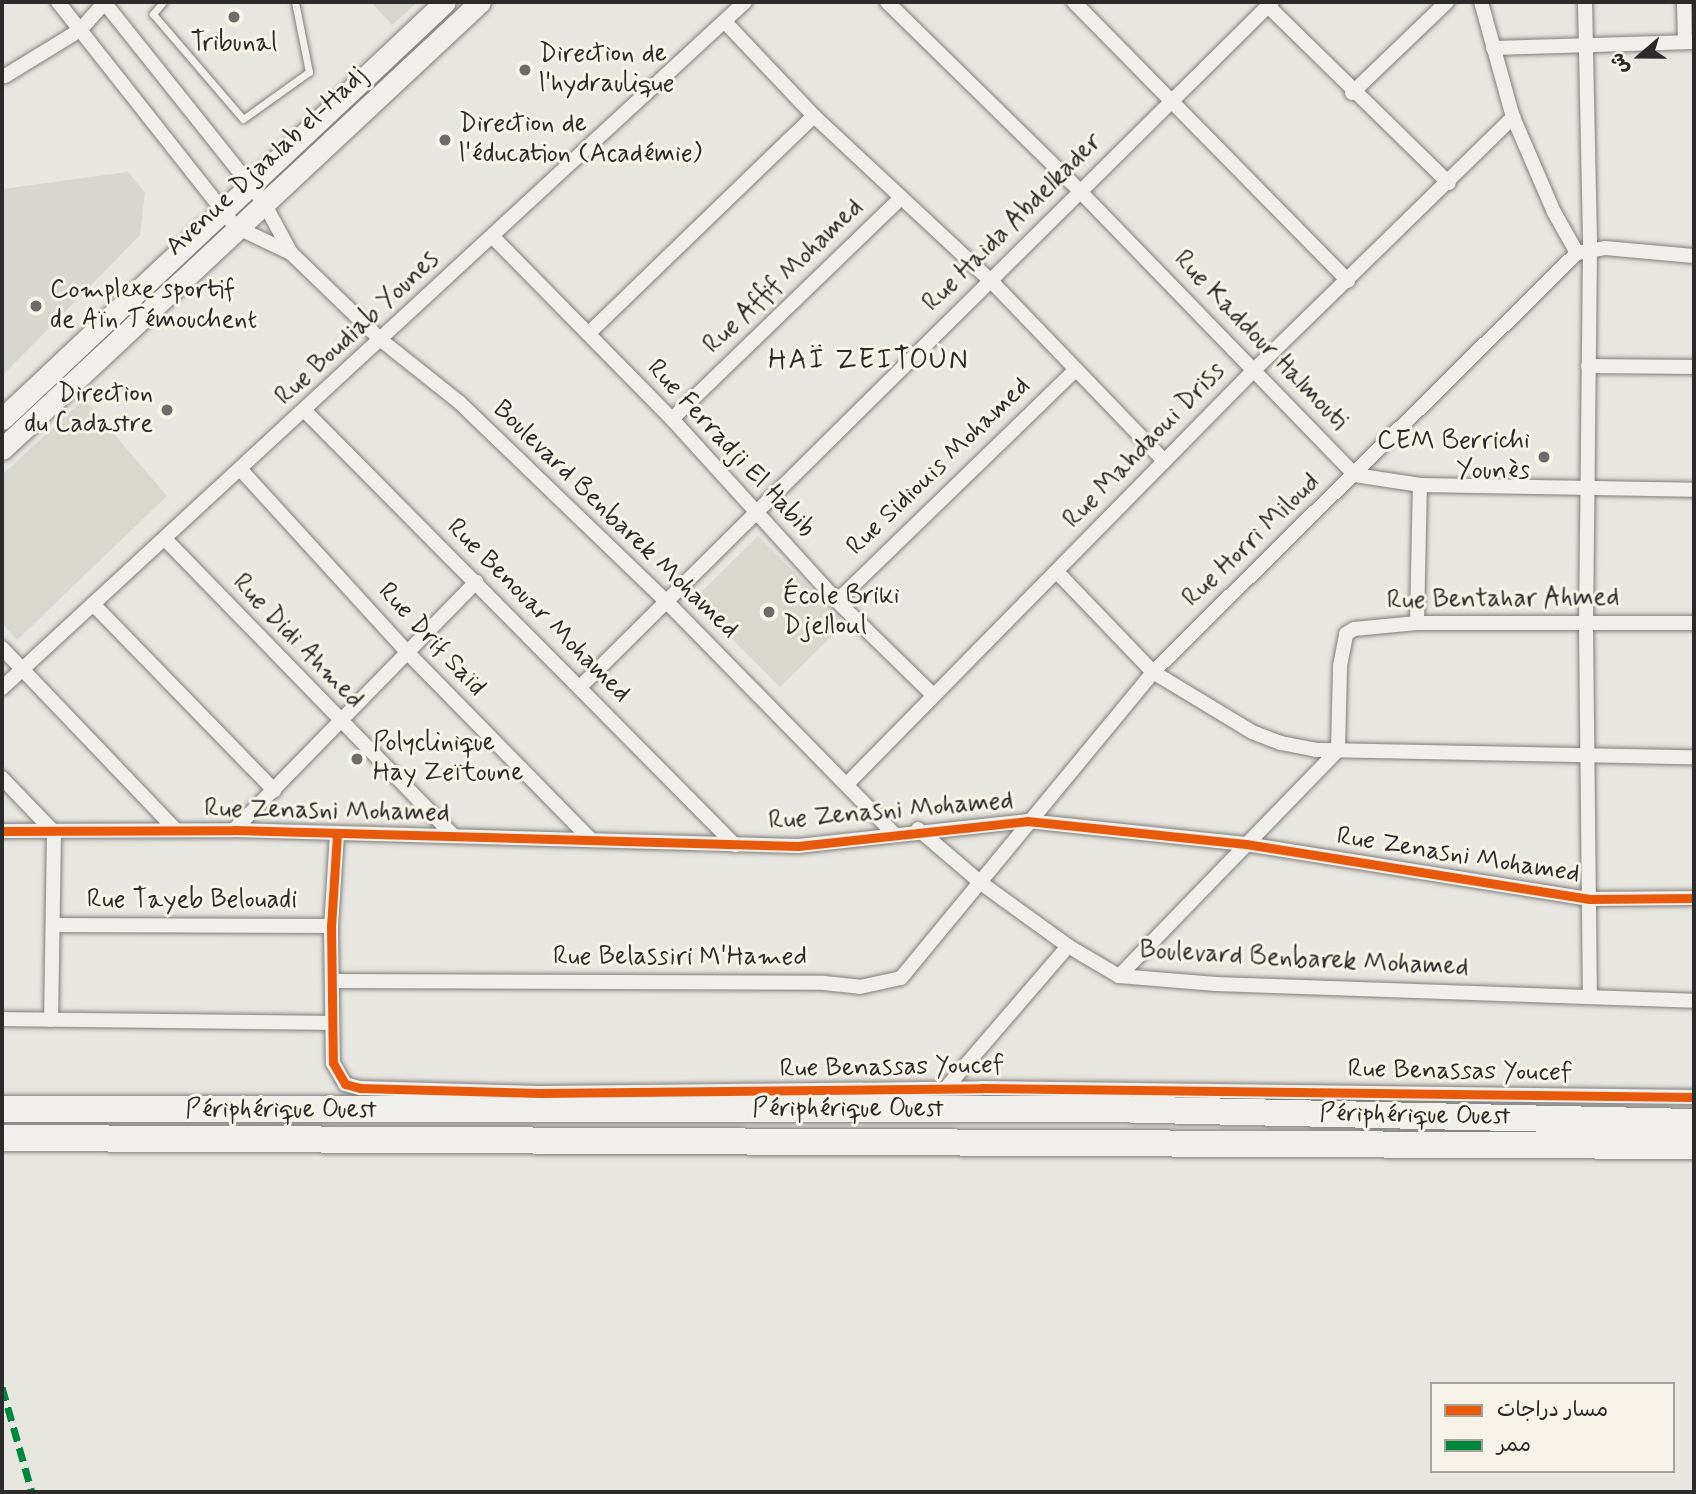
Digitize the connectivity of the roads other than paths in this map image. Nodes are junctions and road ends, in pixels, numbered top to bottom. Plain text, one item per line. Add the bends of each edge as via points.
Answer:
1 (58, 2) edge
2 (104, 2) edge
3 (163, 2) edge
4 (295, 2) edge
5 (444, 2) edge
6 (480, 2) edge
7 (745, 2) edge
8 (887, 2) edge
9 (1447, 2) edge
10 (1481, 2) edge
11 (1585, 2) edge
12 (1684, 2) edge
13 (1270, 4) edge
14 (1084, 5) edge
15 (725, 22) junction
16 (80, 30) junction
17 (1689, 42) edge
18 (1586, 43) junction
19 (1493, 48) junction
20 (5, 76) dead end
21 (1352, 93) junction
22 (1170, 100) junction
23 (814, 116) junction
24 (1513, 117) junction
25 (1449, 183) junction
26 (248, 185) junction
27 (1080, 192) junction
28 (900, 199) junction
29 (263, 201) junction
30 (229, 219) junction
31 (493, 237) junction
32 (1584, 251) junction
33 (291, 253) junction
34 (1694, 256) edge
35 (991, 281) junction
36 (1348, 281) junction
37 (588, 334) junction
38 (381, 340) junction
39 (1588, 366) junction
40 (1694, 367) edge
41 (1076, 369) junction
42 (1255, 369) junction
43 (306, 412) junction
44 (2, 419) edge
45 (672, 419) junction
46 (2, 449) edge
47 (1164, 461) junction
48 (241, 470) junction
49 (1355, 474) junction
50 (1420, 485) junction
51 (1588, 489) junction
52 (1694, 490) edge
53 (753, 510) junction
54 (165, 539) junction
55 (1057, 572) junction
56 (476, 583) junction
57 (666, 601) junction
58 (837, 601) junction
59 (93, 604) junction
60 (1417, 623) junction
61 (1586, 623) junction
62 (1694, 623) edge
63 (2, 648) edge
64 (407, 652) junction
65 (22, 670) junction
66 (1153, 672) junction
67 (580, 687) junction
68 (2, 688) edge
69 (932, 694) junction
70 (338, 721) junction
71 (1338, 750) junction
72 (1588, 754) junction
73 (1694, 757) edge
74 (2, 778) edge
75 (847, 784) junction
76 (274, 790) junction
77 (1027, 821) junction
78 (175, 829) junction
79 (918, 829) junction
80 (234, 830) junction
81 (2, 831) edge
82 (54, 832) junction
83 (337, 834) junction
84 (894, 834) junction
85 (454, 836) junction
86 (590, 839) junction
87 (1246, 844) junction
88 (735, 845) junction
89 (981, 883) junction
90 (1694, 898) edge
91 (1590, 899) junction
92 (52, 925) junction
93 (331, 926) junction
94 (1068, 946) junction
95 (1119, 976) junction
96 (333, 981) junction
97 (1590, 997) junction
98 (1694, 1001) edge
99 (2, 1019) edge
100 (51, 1020) junction
101 (332, 1023) junction
102 (946, 1088) junction
103 (1694, 1097) edge
104 (2, 1109) edge
105 (1694, 1122) edge
106 (2, 1138) edge
107 (1694, 1146) edge

1 - 16 street, Boulevard Benbarek Mohamed
2 - 16 street
2 - 26 street, Boulevard Benbarek Mohamed
3 - 4 lane via 153,14 243,119 309,72
5 - 26 main road, Avenue Djaalab el-Hadj
6 - 29 main road, Avenue Djaalab el-Hadj
7 - 15 street, Rue Boudiab Younes
8 - 27 street, Rue Kaddour Halmouti
9 - 21 street
10 - 19 street
11 - 18 street
12 - 17 street
13 - 21 street
13 - 22 street, Rue Haida Abdelkader
14 - 22 street
15 - 23 street
15 - 31 street, Rue Boudiab Younes
16 - 20 street
16 - 30 street, Boulevard Benbarek Mohamed
17 - 18 street
18 - 19 street
18 - 32 street
19 - 24 street
21 - 25 street
22 - 27 street, Rue Haida Abdelkader
22 - 36 street
23 - 28 street
23 - 37 street
24 - 25 street, Rue Mahdaoui Driss
24 - 32 street
25 - 36 street, Rue Mahdaoui Driss
26 - 29 street, Boulevard Benbarek Mohamed
26 - 30 main road, Avenue Djaalab el-Hadj
27 - 35 street, Rue Haida Abdelkader
27 - 42 street, Rue Kaddour Halmouti
28 - 35 street
28 - 45 street, Rue Affif Mohamed
29 - 30 main road, Avenue Djaalab el-Hadj
29 - 33 street, Boulevard Benbarek Mohamed
30 - 33 street, Boulevard Benbarek Mohamed
30 - 44 main road, Avenue Djaalab el-Hadj
30 - 46 main road, Avenue Djaalab el-Hadj
31 - 37 street, Rue Ferradji El Habib
31 - 38 street, Rue Boudiab Younes
32 - 34 street
32 - 39 street
32 - 49 street, Rue Horri Miloud
33 - 38 street, Boulevard Benbarek Mohamed
35 - 41 street
35 - 53 street, Rue Haida Abdelkader
36 - 42 street, Rue Mahdaoui Driss
37 - 45 street, Rue Ferradji El Habib
38 - 43 street, Rue Boudiab Younes
38 - 57 street, Boulevard Benbarek Mohamed via 459,402
39 - 40 street
39 - 51 street
41 - 47 street
41 - 58 street, Rue Sidiouis Mohamed
42 - 47 street, Rue Mahdaoui Driss
42 - 49 street, Rue Kaddour Halmouti
43 - 48 street, Rue Boudiab Younes
43 - 56 street, Rue Benouar Mohamed
45 - 53 street, Rue Ferradji El Habib
47 - 55 street, Rue Mahdaoui Driss
48 - 54 street, Rue Boudiab Younes
48 - 64 street, Rue Drif Saïd
49 - 50 street, Rue Kaddour Halmouti
49 - 66 street, Rue Horri Miloud
50 - 51 street, Rue Kaddour Halmouti
50 - 60 street
51 - 52 street, Rue Kaddour Halmouti
51 - 61 street
53 - 57 street, Rue Haida Abdelkader
53 - 58 street, Rue Ferradji El Habib
54 - 59 street, Rue Boudiab Younes
54 - 70 street, Rue Didi Ahmed
55 - 66 street
55 - 69 street, Rue Mahdaoui Driss
56 - 64 street
56 - 67 street, Rue Benouar Mohamed
57 - 67 street, Rue Haida Abdelkader
57 - 75 street, Boulevard Benbarek Mohamed
58 - 69 street, Rue Ferradji El Habib
59 - 65 street, Rue Boudiab Younes
59 - 76 street
60 - 61 street, Rue Bentahar Ahmed
60 - 71 street, Rue Bentahar Ahmed via 1369,626 1346,634 1340,666
61 - 62 street, Rue Bentahar Ahmed
61 - 72 street
63 - 65 street
64 - 70 street
64 - 86 street, Rue Drif Saïd
65 - 68 street, Rue Boudiab Younes
65 - 78 street
66 - 71 street via 1252,732 1281,743
66 - 77 street, Rue Horri Miloud
67 - 88 street, Rue Benouar Mohamed
69 - 75 street, Rue Mahdaoui Driss
70 - 76 street
70 - 85 street, Rue Didi Ahmed
71 - 72 street
71 - 87 street
72 - 73 street
72 - 91 street
74 - 82 street
75 - 84 street, Boulevard Benbarek Mohamed
76 - 80 street
77 - 79 street, Rue Zenasni Mohamed
77 - 87 street, Rue Zenasni Mohamed
77 - 89 street, Rue Horri Miloud
78 - 80 street, Rue Zenasni Mohamed
78 - 82 street, Rue Zenasni Mohamed
79 - 84 street, Rue Zenasni Mohamed
79 - 89 street, Boulevard Benbarek Mohamed
80 - 83 street, Rue Zenasni Mohamed
81 - 82 street, Rue Zenasni Mohamed
82 - 92 street
83 - 85 street, Rue Zenasni Mohamed
83 - 93 street, Rue Benassas Youcef
84 - 88 street, Rue Zenasni Mohamed via 798,846
85 - 86 street, Rue Zenasni Mohamed
86 - 88 street, Rue Zenasni Mohamed
87 - 91 street, Rue Zenasni Mohamed
87 - 95 street
89 - 94 street, Boulevard Benbarek Mohamed
89 - 96 street, Rue Belassiri M'Hamed via 901,978 879,986
90 - 91 street, Rue Zenasni Mohamed
91 - 97 street
92 - 93 street, Rue Tayeb Belouadi
92 - 100 street
93 - 96 street, Rue Benassas Youcef
94 - 95 street, Boulevard Benbarek Mohamed
94 - 102 street
95 - 97 street, Boulevard Benbarek Mohamed via 1216,984
96 - 101 street, Rue Benassas Youcef
97 - 98 street, Boulevard Benbarek Mohamed
99 - 100 street
100 - 101 street
101 - 102 street, Rue Benassas Youcef via 337,1074 345,1084 360,1088 540,1093
102 - 103 street, Rue Benassas Youcef
104 - 105 highway, Périphérique Ouest via 1107,1109
106 - 107 highway, Périphérique Ouest

